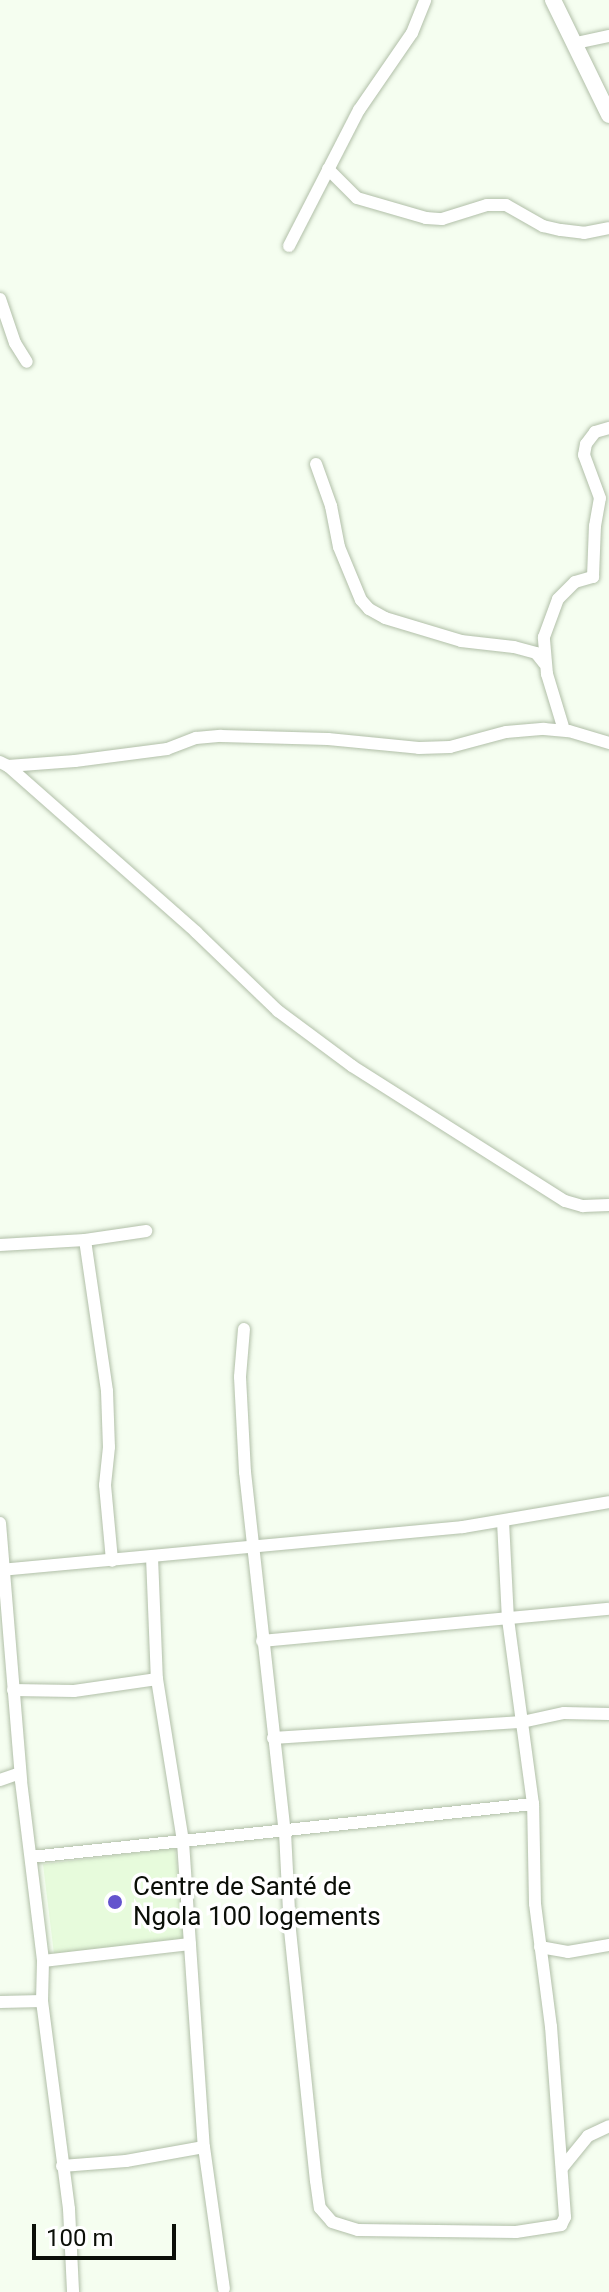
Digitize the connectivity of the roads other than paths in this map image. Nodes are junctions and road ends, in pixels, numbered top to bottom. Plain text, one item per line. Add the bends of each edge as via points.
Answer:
1 (425, 0) edge
2 (553, 0) edge
3 (609, 36) edge
4 (576, 43) junction
5 (609, 115) edge
6 (328, 169) junction
7 (609, 228) edge
8 (289, 246) dead end
9 (0, 299) edge
10 (27, 362) dead end
11 (609, 428) edge
12 (316, 464) dead end
13 (546, 666) junction
14 (564, 730) junction
15 (609, 743) edge
16 (4, 764) edge
17 (609, 1205) edge
18 (146, 1231) dead end
19 (85, 1240) junction
20 (0, 1245) edge
21 (244, 1329) dead end
22 (609, 1502) edge
23 (503, 1521) junction
24 (0, 1523) edge
25 (253, 1548) junction
26 (152, 1557) junction
27 (112, 1561) junction
28 (3, 1570) edge
29 (609, 1609) edge
30 (508, 1620) junction
31 (262, 1641) junction
32 (157, 1679) junction
33 (13, 1690) junction
34 (609, 1714) edge
35 (522, 1722) junction
36 (273, 1738) junction
37 (20, 1773) junction
38 (0, 1780) edge
39 (533, 1804) junction
40 (285, 1832) junction
41 (183, 1842) junction
42 (31, 1857) junction
43 (190, 1944) junction
44 (609, 1945) edge
45 (540, 1947) junction
46 (43, 1961) junction
47 (42, 2001) junction
48 (0, 2002) edge
49 (609, 2126) edge
50 (204, 2147) junction
51 (62, 2166) junction
52 (562, 2168) junction
53 (224, 2289) dead end
54 (73, 2292) edge

1 - 6 street via 412,33 359,110
2 - 4 street
3 - 4 street
4 - 5 street
6 - 7 street via 357,198 426,218 506,205 543,226 584,233
6 - 8 street
9 - 10 street
11 - 13 street via 595,432 584,455 600,498 593,577 575,582 550,613 544,637
12 - 13 street via 339,547 369,609 461,641 536,653
13 - 14 street
14 - 15 street
14 - 16 street via 506,732 476,742 419,748 217,736 167,749
16 - 17 street via 278,1011 352,1066 565,1201
18 - 19 street
19 - 20 street
19 - 27 street via 107,1391 105,1485
21 - 25 street via 240,1402
22 - 23 street
23 - 25 street
23 - 30 street
24 - 28 street
25 - 26 street
25 - 31 street
26 - 27 street
26 - 32 street
27 - 28 street
28 - 33 street
29 - 30 street
30 - 31 street
30 - 35 street
31 - 36 street
32 - 33 street via 74,1691
32 - 41 street
33 - 37 street
34 - 35 street via 564,1713
35 - 36 street
35 - 39 street
36 - 40 street
37 - 38 street
37 - 42 street
39 - 40 street
39 - 45 street
40 - 41 street
40 - 52 street via 290,1930 320,2208 332,2222 358,2230 541,2230 561,2225 565,2217
41 - 42 street
41 - 43 street
42 - 46 street
43 - 46 street
43 - 50 street
44 - 45 street via 568,1952
45 - 52 street
46 - 47 street
47 - 48 street
47 - 51 street
49 - 52 street via 588,2136
50 - 51 street
50 - 53 street
51 - 54 street

